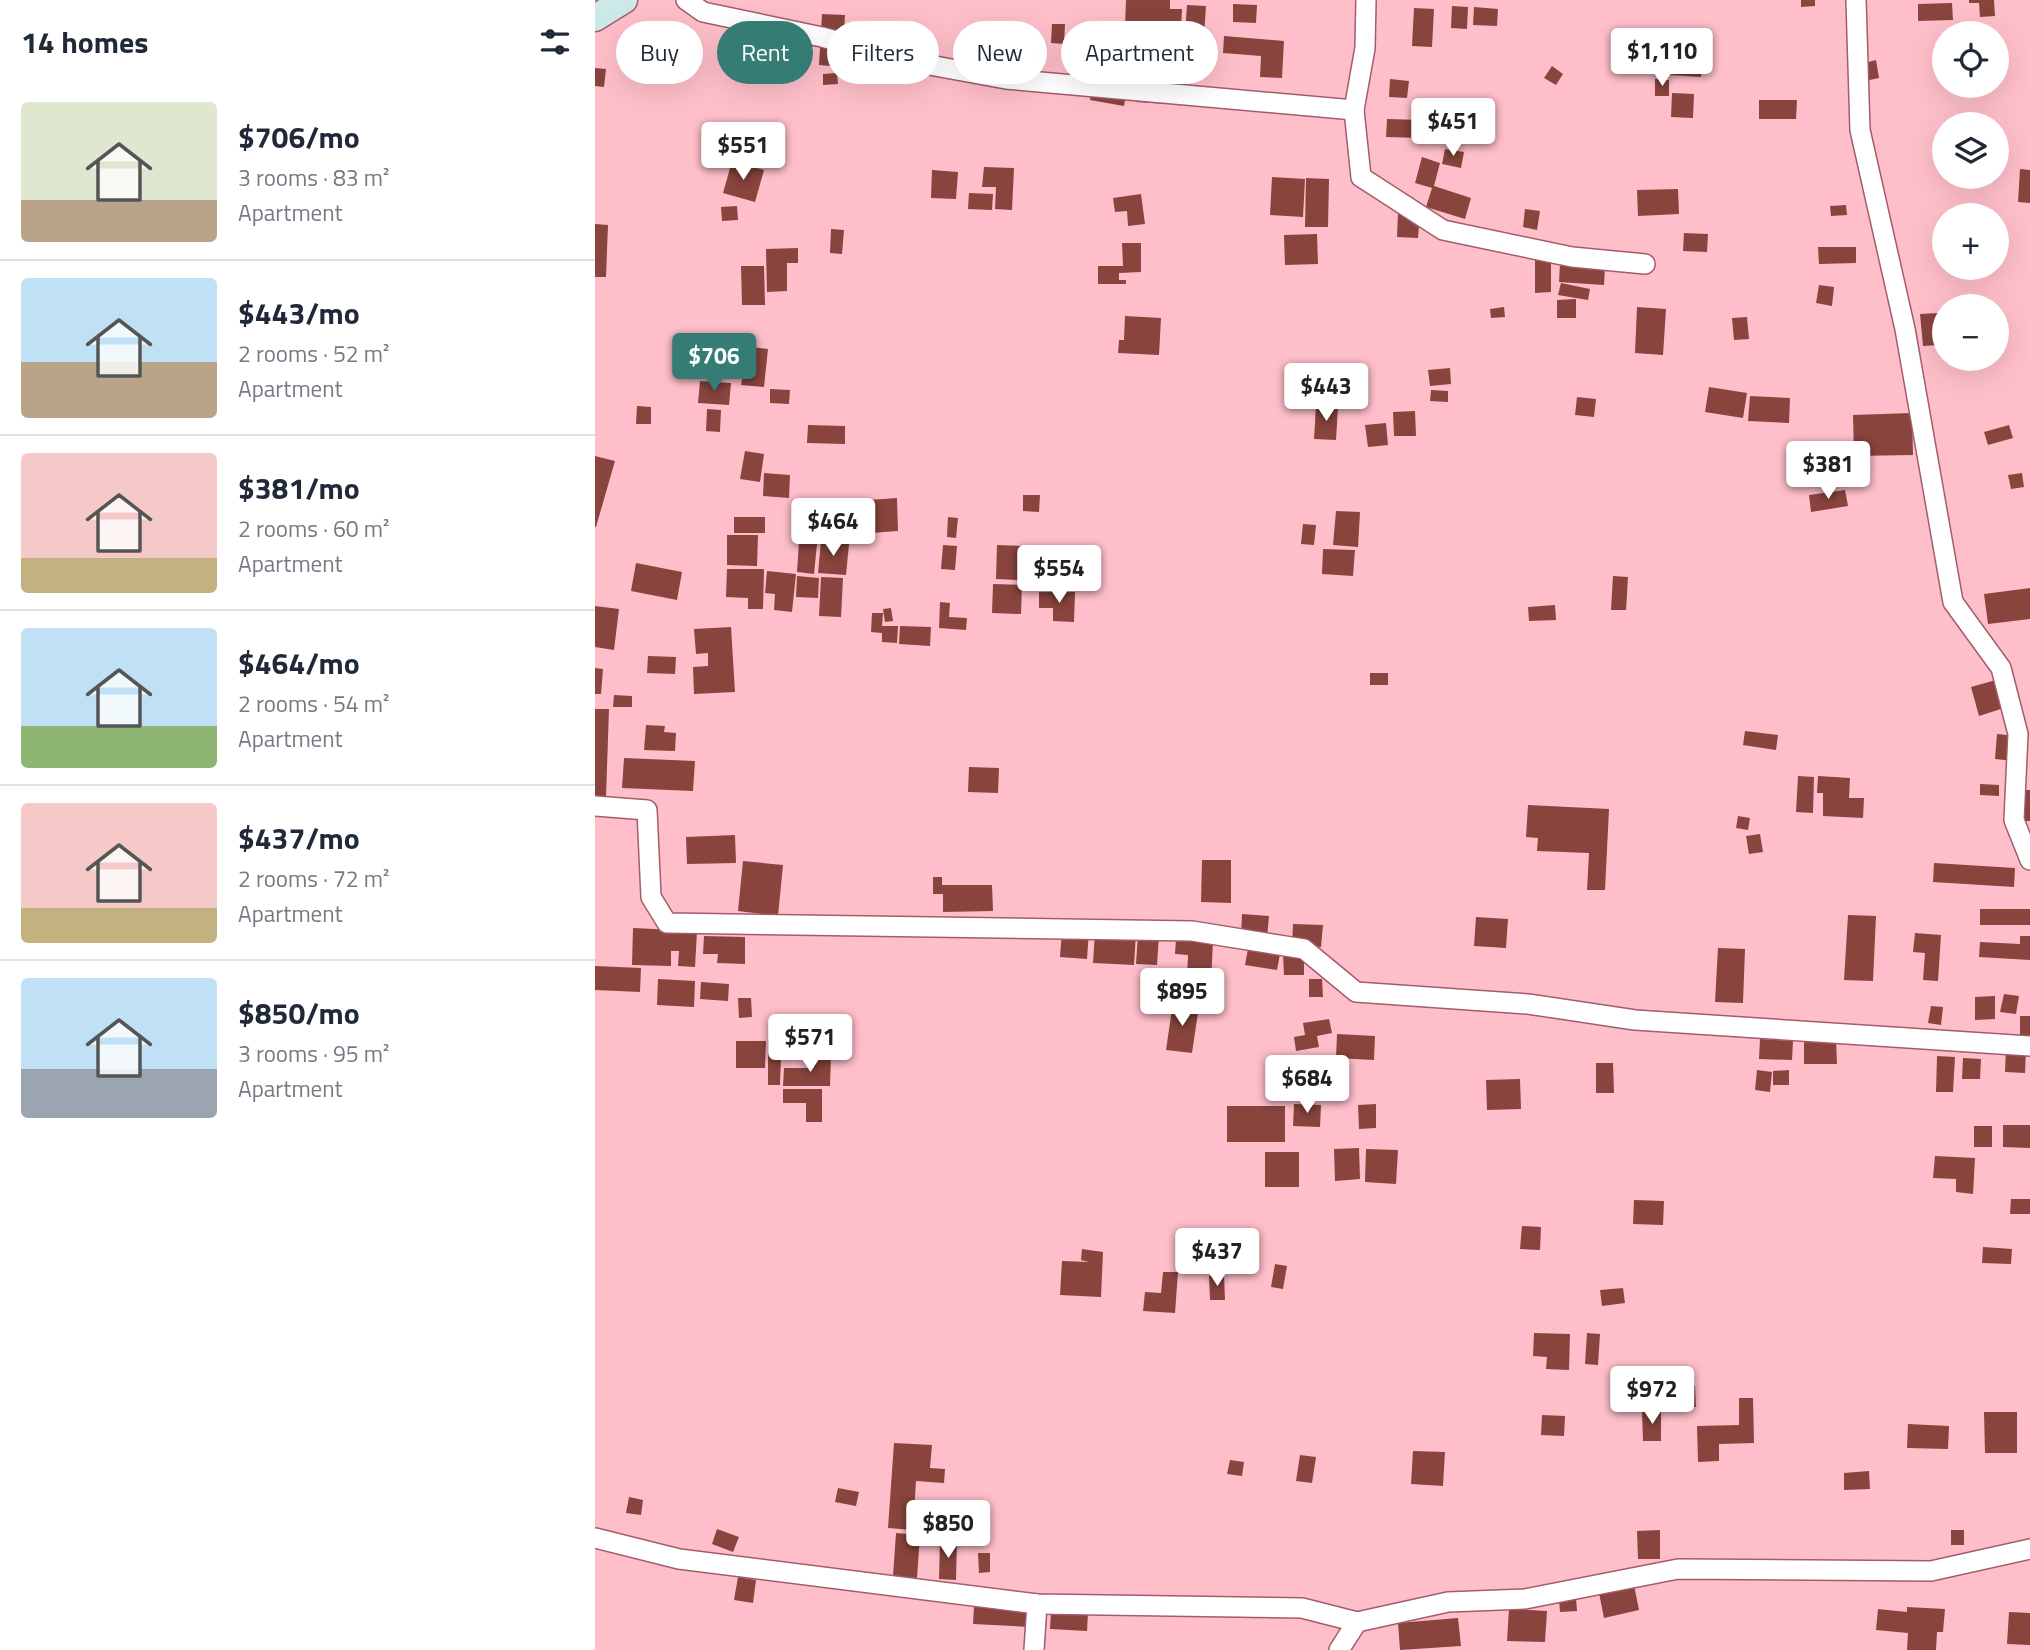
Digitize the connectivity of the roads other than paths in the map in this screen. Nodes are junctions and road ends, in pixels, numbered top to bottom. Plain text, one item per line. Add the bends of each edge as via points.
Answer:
1 (625, 0) edge
2 (686, 0) edge
3 (1366, 0) edge
4 (1856, 0) edge
5 (595, 18) edge
6 (1354, 110) junction
7 (1644, 264) dead end
8 (595, 806) edge
9 (2030, 860) edge
10 (2030, 1046) edge
11 (595, 1538) edge
12 (2030, 1549) edge
13 (1037, 1604) junction
14 (1357, 1622) junction
15 (1034, 1650) edge
16 (1339, 1650) edge

1 - 5 street
2 - 6 street via 703,12 1006,79
3 - 6 street via 1365,48
4 - 9 street via 1860,130 1905,329 1953,602 2001,668 2018,734 2014,820
6 - 7 street via 1361,177 1443,230 1572,257
8 - 10 street via 647,810 651,897 667,923 1192,931 1304,949 1356,992 1528,1004 1635,1020
11 - 13 street via 679,1559
12 - 14 street via 1931,1571 1678,1569 1525,1598 1448,1602
13 - 14 street via 1302,1608
13 - 15 street
14 - 16 street

